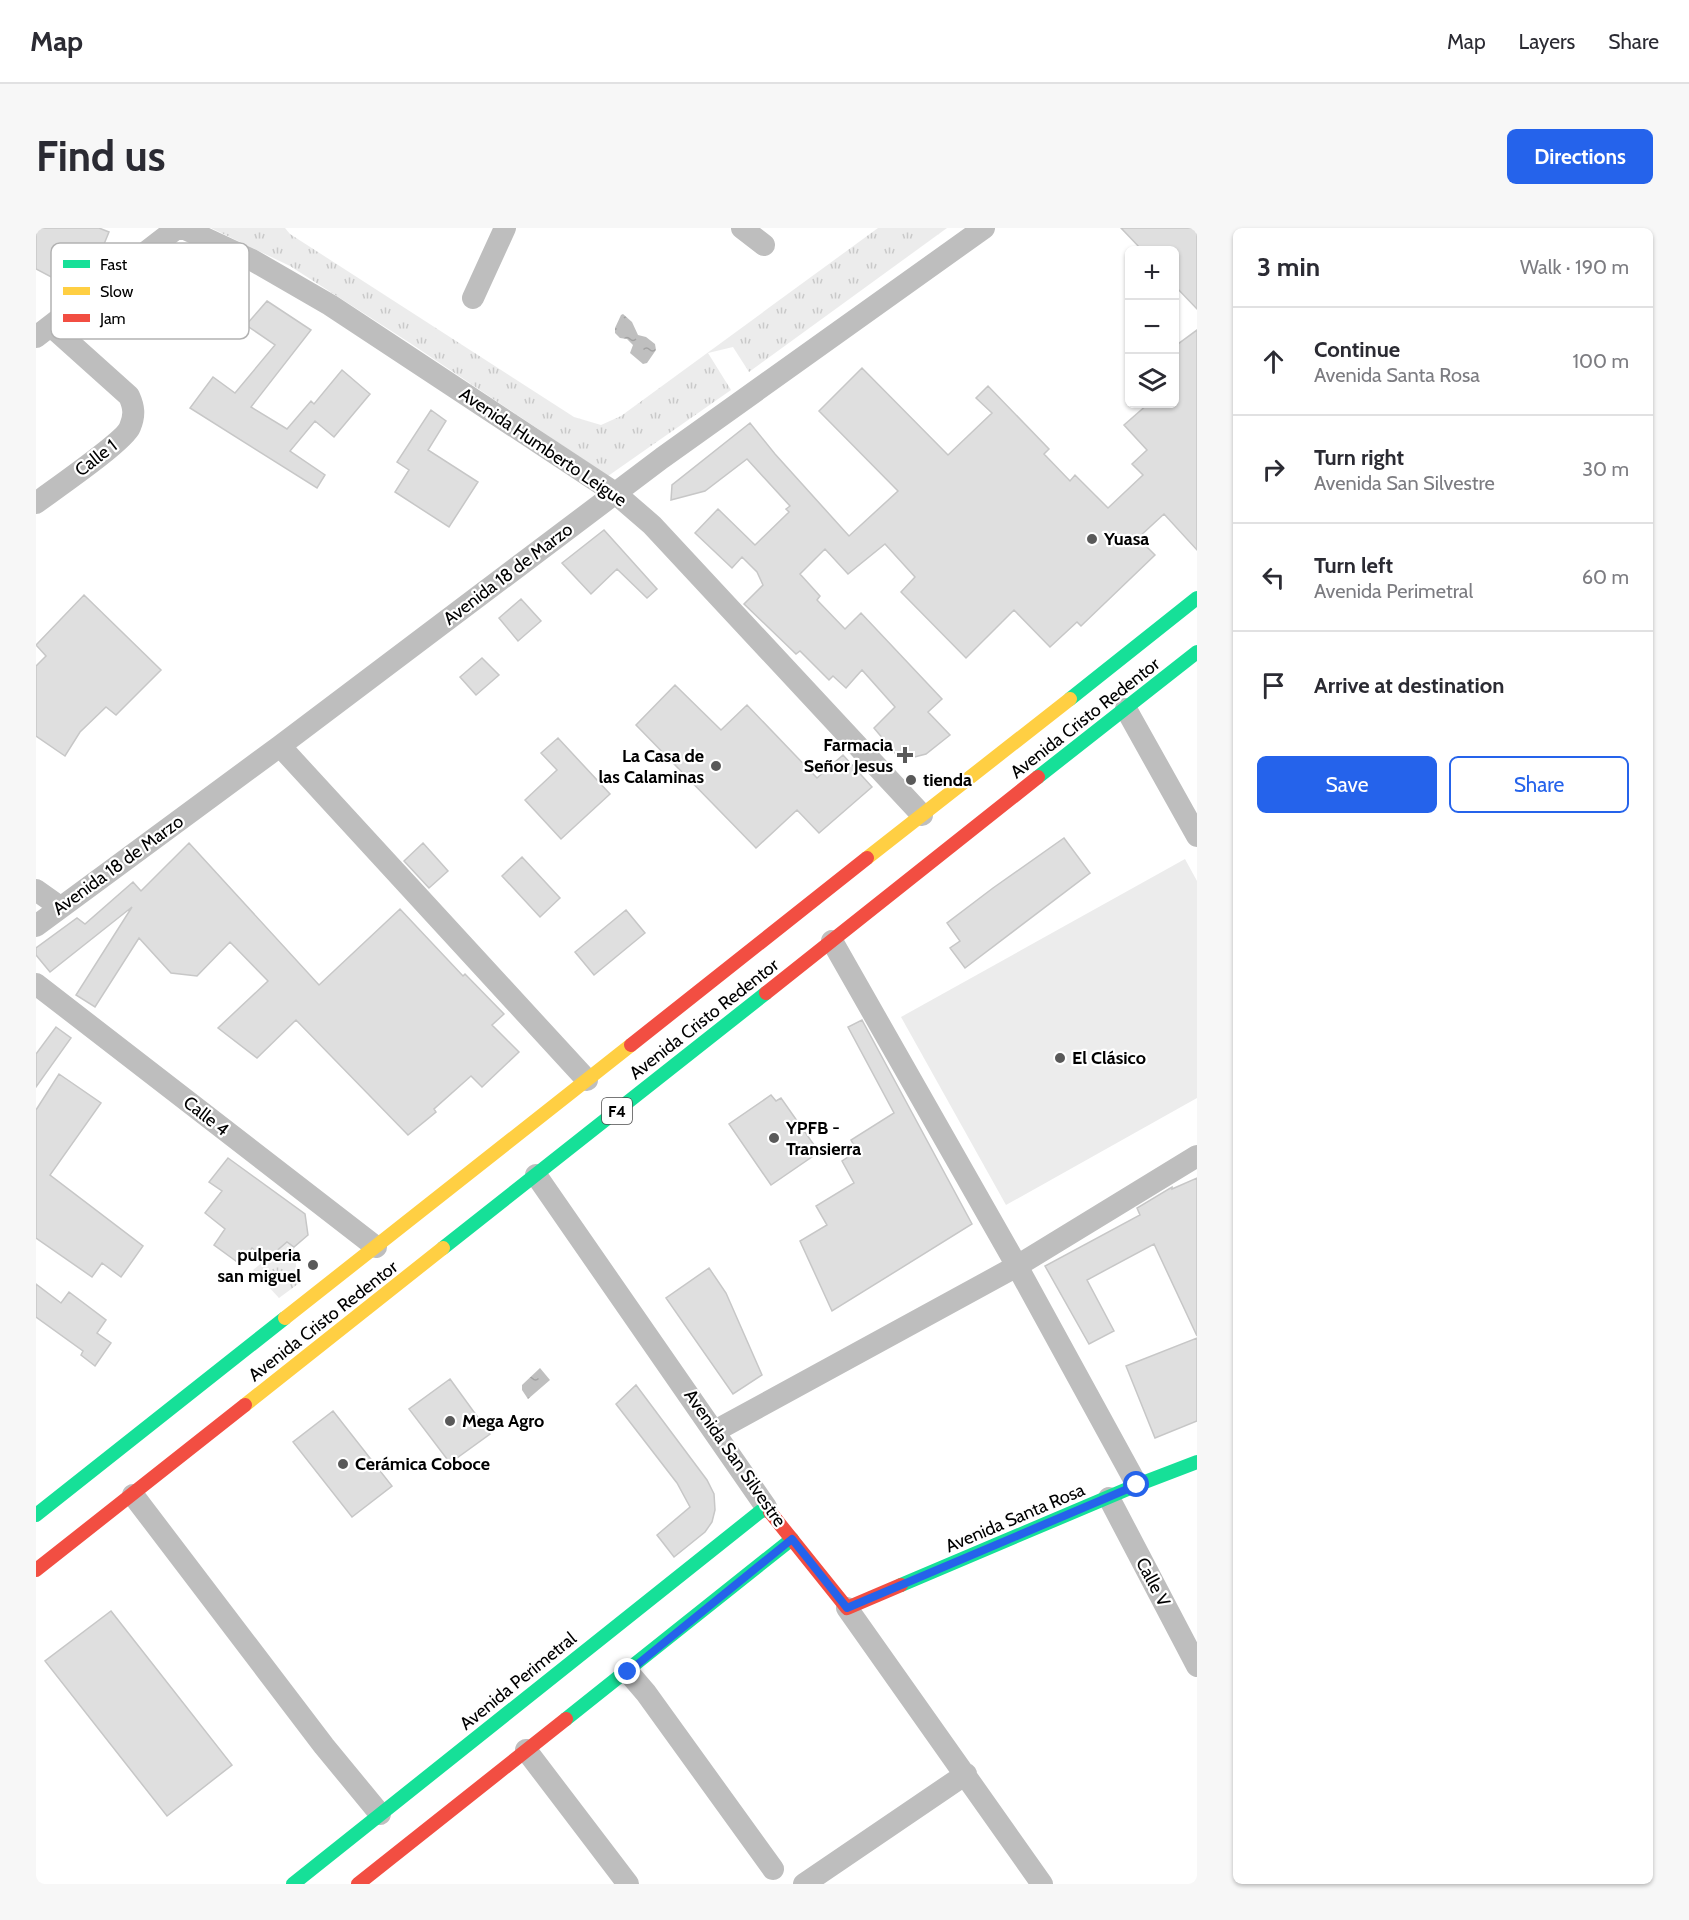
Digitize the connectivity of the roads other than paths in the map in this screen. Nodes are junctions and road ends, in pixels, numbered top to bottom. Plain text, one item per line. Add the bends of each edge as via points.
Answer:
1 (177, 228) edge
2 (183, 228) edge
3 (505, 228) edge
4 (742, 228) edge
5 (984, 228) edge
6 (158, 243) edge
7 (215, 243) edge
8 (764, 245) dead end
9 (249, 259) edge
10 (473, 298) dead end
11 (53, 339) edge
12 (615, 493) junction
13 (36, 503) edge
14 (1197, 598) edge
15 (1197, 652) edge
16 (1126, 709) junction
17 (280, 746) junction
18 (922, 815) junction
19 (1197, 836) edge
20 (36, 890) edge
21 (60, 907) junction
22 (36, 926) edge
23 (832, 941) junction
24 (36, 984) edge
25 (587, 1080) junction
26 (1197, 1156) edge
27 (536, 1175) junction
28 (376, 1247) junction
29 (1017, 1266) junction
30 (715, 1431) junction
31 (1197, 1462) edge
32 (1137, 1485) junction
33 (133, 1495) junction
34 (1109, 1498) junction
35 (766, 1507) junction
36 (36, 1515) edge
37 (792, 1539) junction
38 (36, 1570) edge
39 (847, 1608) junction
40 (1197, 1666) edge
41 (628, 1672) junction
42 (526, 1750) junction
43 (966, 1774) junction
44 (380, 1814) junction
45 (772, 1869) dead end
46 (293, 1884) edge
47 (358, 1884) edge
48 (628, 1884) edge
49 (804, 1884) edge
50 (1042, 1884) edge

1 - 6 street, Calle 1
2 - 7 street, Avenida Humberto Leigue
3 - 10 street
4 - 8 street
5 - 12 street, Avenida 18 de Marzo
9 - 12 street, Avenida Humberto Leigue via 330,305
11 - 13 street, Calle 1 via 129,396 134,408 130,429 117,442
12 - 17 street, Avenida 18 de Marzo
12 - 18 street, Avenida Humberto Leigue via 652,525
14 - 18 main road, Avenida Cristo Redentor / F4
15 - 16 main road, Avenida Cristo Redentor / F4
16 - 19 street
16 - 23 main road, Avenida Cristo Redentor / F4
17 - 21 street, Avenida 18 de Marzo
17 - 25 street
18 - 25 main road, Avenida Cristo Redentor / F4
20 - 21 street
21 - 22 street, Avenida 18 de Marzo
23 - 27 main road, Avenida Cristo Redentor / F4
23 - 29 street
24 - 28 street, Calle 4
25 - 28 main road, Avenida Cristo Redentor / F4
26 - 29 street
27 - 30 street, Avenida San Silvestre
27 - 33 main road, Avenida Cristo Redentor / F4
28 - 36 main road, Avenida Cristo Redentor / F4
29 - 30 street
29 - 32 street
30 - 35 street, Avenida San Silvestre
31 - 32 main road, Avenida Santa Rosa
32 - 34 main road, Avenida Santa Rosa
33 - 38 main road, Avenida Cristo Redentor / F4
33 - 44 street
34 - 39 main road, Avenida Santa Rosa
34 - 40 street, Calle V
35 - 37 main road, Avenida San Silvestre
35 - 44 main road, Avenida Perimetral via 442,1772
37 - 39 main road, Avenida San Silvestre
37 - 41 main road
39 - 43 street, Avenida San Silvestre
41 - 42 main road
41 - 45 street
42 - 47 main road via 462,1795
42 - 48 street
43 - 49 street
43 - 50 street, Avenida San Silvestre
44 - 46 main road, Avenida Perimetral

